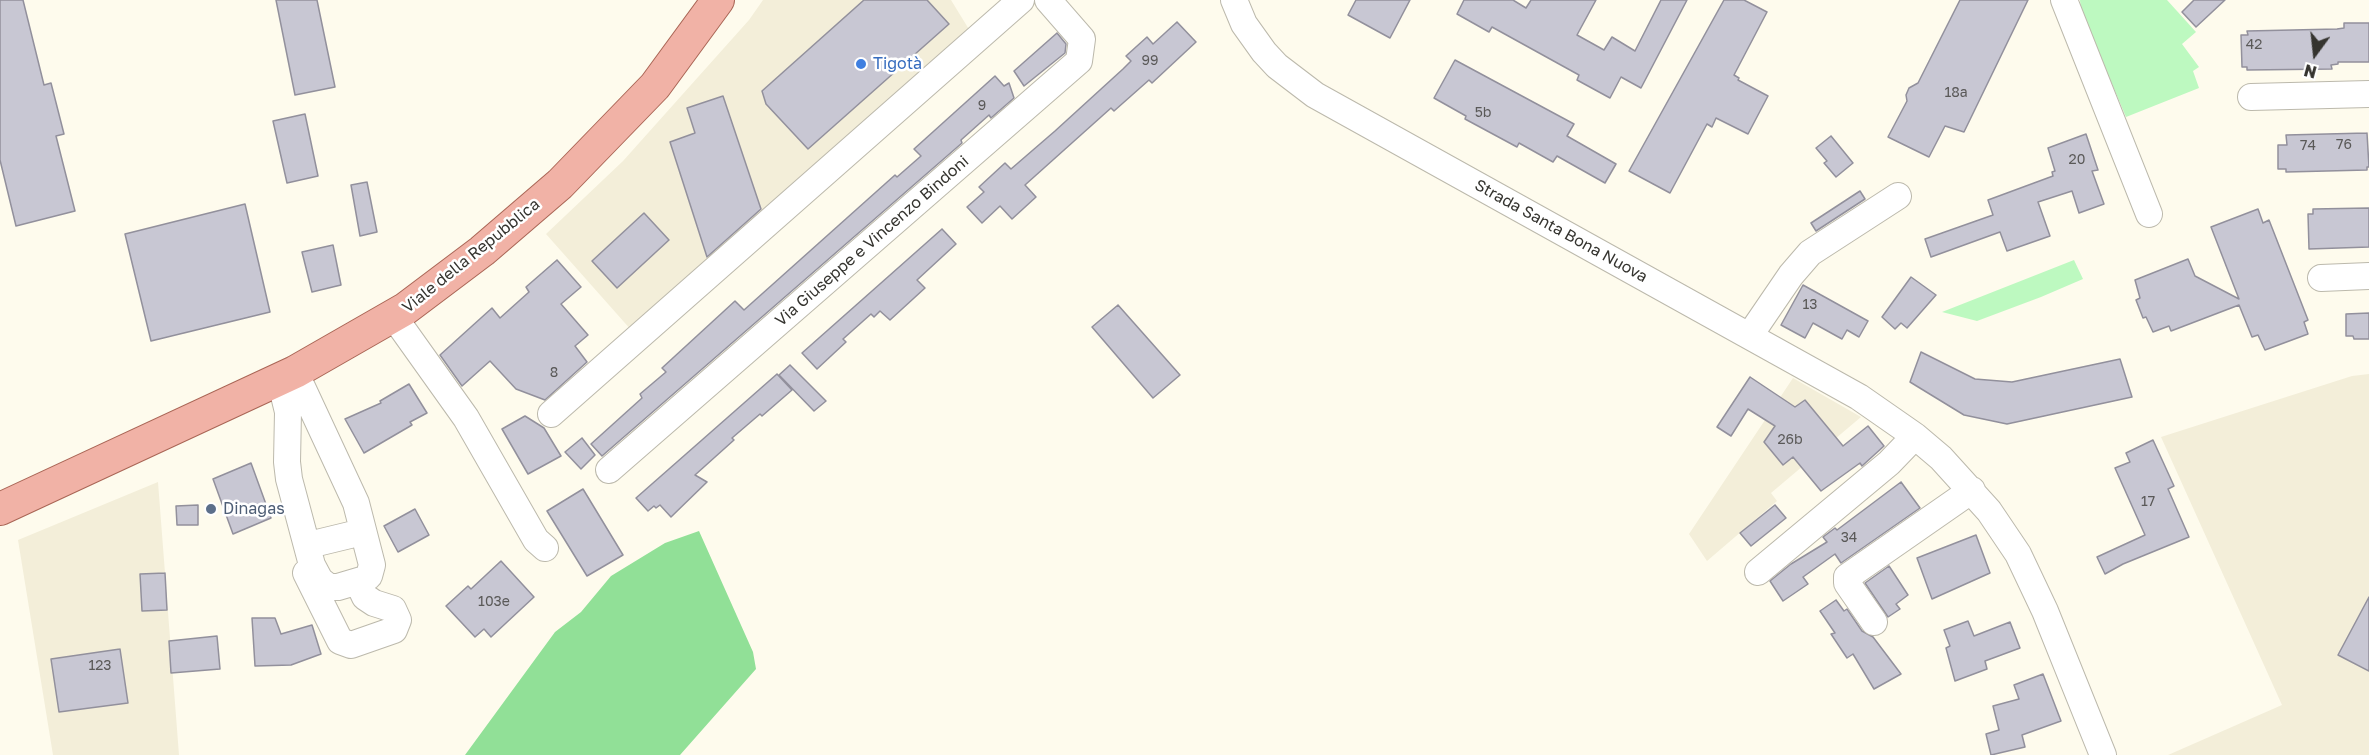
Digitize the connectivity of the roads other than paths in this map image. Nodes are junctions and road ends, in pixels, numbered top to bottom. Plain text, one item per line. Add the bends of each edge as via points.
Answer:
1 (718, 0) edge
2 (1021, 0) edge
3 (1048, 0) edge
4 (1234, 0) edge
5 (2064, 0) edge
6 (2369, 94) edge
7 (2251, 97) dead end
8 (1898, 196) dead end
9 (2149, 214) dead end
10 (2369, 276) edge
11 (2321, 278) dead end
12 (394, 317) junction
13 (1749, 335) junction
14 (288, 376) junction
15 (551, 414) dead end
16 (289, 425) junction
17 (1915, 436) junction
18 (335, 456) junction
19 (609, 471) dead end
20 (1972, 490) junction
21 (293, 493) junction
22 (0, 509) edge
23 (350, 535) junction
24 (317, 543) junction
25 (544, 548) dead end
26 (1758, 572) dead end
27 (364, 591) junction
28 (1874, 622) dead end
29 (2096, 753) edge

1 - 12 main road, Viale della Repubblica via 655,86 560,184 482,251
2 - 15 street
3 - 19 street, Via Giuseppe e Vincenzo Bindoni via 1082,39 1079,61
4 - 13 street, Strada Santa Bona Nuova via 1244,24 1264,52 1315,95
5 - 9 street
6 - 7 street
8 - 13 street via 1810,254
10 - 11 street
12 - 14 main road, Viale della Repubblica
12 - 25 street via 466,418
13 - 17 street, Strada Santa Bona Nuova via 1859,397
14 - 16 street
14 - 18 street
14 - 22 main road, Viale della Repubblica
16 - 21 street via 287,462
16 - 24 street
17 - 20 street, Strada Santa Bona Nuova
17 - 26 street via 1889,463
18 - 23 street
18 - 27 street via 356,502 372,565
20 - 28 street via 1847,577 1847,583
20 - 29 street, Strada Santa Bona Nuova via 2026,570
21 - 27 street via 312,565 320,580 329,587
21 - 27 street via 302,562 334,630 340,640 351,645 394,630 398,620 393,609
23 - 24 street
23 - 24 street via 355,564 331,573 326,570

